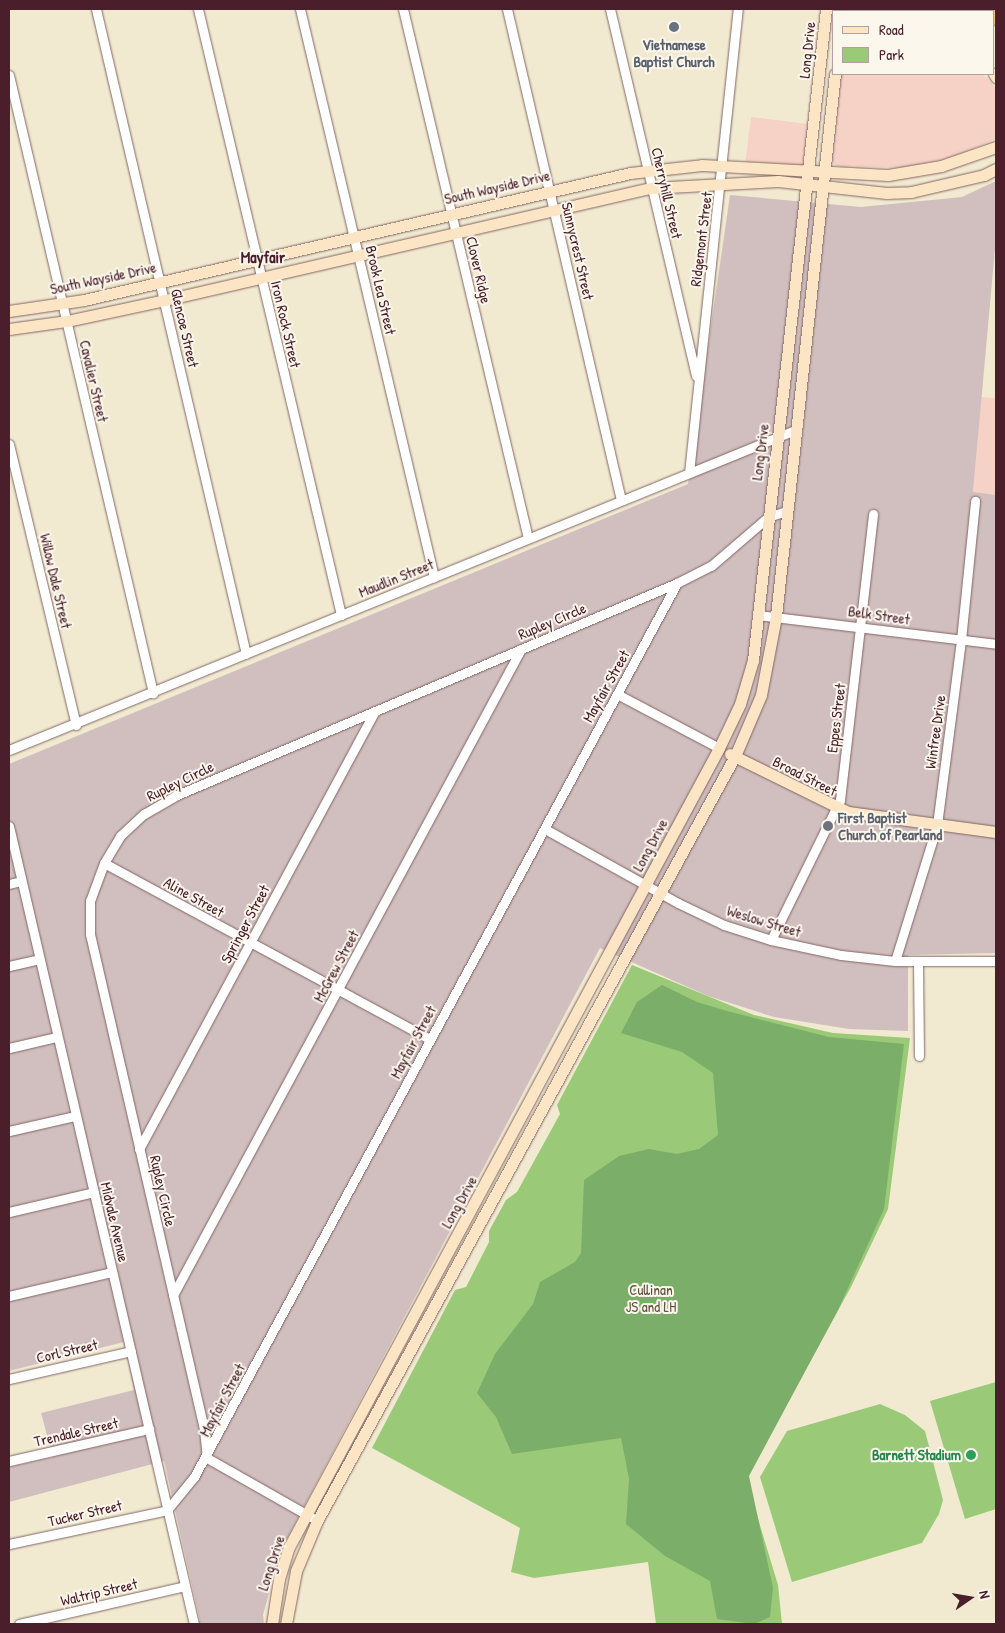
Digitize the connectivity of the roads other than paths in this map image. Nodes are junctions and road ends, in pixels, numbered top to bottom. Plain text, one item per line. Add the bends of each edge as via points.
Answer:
1 (96, 9) edge
2 (198, 9) edge
3 (300, 9) edge
4 (403, 9) edge
5 (506, 9) edge
6 (610, 9) edge
7 (738, 9) edge
8 (826, 9) edge
9 (9, 75) edge
10 (835, 75) edge
11 (818, 86) junction
12 (833, 87) junction
13 (996, 147) edge
14 (722, 165) junction
15 (941, 166) junction
16 (996, 168) edge
17 (808, 170) junction
18 (648, 171) junction
19 (824, 171) junction
20 (722, 182) junction
21 (807, 185) junction
22 (822, 187) junction
23 (941, 187) junction
24 (651, 188) junction
25 (550, 190) junction
26 (554, 208) junction
27 (452, 213) junction
28 (456, 232) junction
29 (354, 236) junction
30 (358, 255) junction
31 (256, 259) junction
32 (797, 266) junction
33 (814, 269) junction
34 (261, 278) junction
35 (161, 282) junction
36 (165, 300) junction
37 (62, 304) junction
38 (9, 311) edge
39 (66, 321) junction
40 (9, 328) edge
41 (787, 349) junction
42 (804, 352) junction
43 (698, 384) junction
44 (794, 430) junction
45 (777, 437) junction
46 (9, 444) edge
47 (689, 472) junction
48 (622, 500) junction
49 (975, 501) dead end
50 (787, 511) junction
51 (873, 514) dead end
52 (768, 517) junction
53 (528, 538) junction
54 (434, 577) junction
55 (678, 583) junction
56 (758, 614) junction
57 (341, 615) junction
58 (776, 616) junction
59 (862, 626) junction
60 (961, 640) junction
61 (996, 644) edge
62 (521, 649) junction
63 (246, 654) junction
64 (153, 693) junction
65 (617, 694) junction
66 (374, 712) junction
67 (76, 725) junction
68 (719, 748) junction
69 (9, 750) edge
70 (735, 756) junction
71 (838, 809) junction
72 (685, 811) junction
73 (699, 820) junction
74 (936, 825) junction
75 (9, 826) edge
76 (545, 828) junction
77 (996, 832) edge
78 (104, 863) junction
79 (21, 882) junction
80 (9, 884) edge
81 (645, 885) junction
82 (660, 892) junction
83 (771, 940) junction
84 (250, 943) junction
85 (608, 955) junction
86 (39, 959) junction
87 (895, 961) junction
88 (996, 961) edge
89 (622, 962) junction
90 (918, 962) junction
91 (9, 966) edge
92 (338, 990) junction
93 (566, 1034) junction
94 (56, 1037) junction
95 (430, 1040) junction
96 (579, 1041) junction
97 (9, 1048) edge
98 (919, 1056) dead end
99 (75, 1116) junction
100 (520, 1122) junction
101 (532, 1129) junction
102 (9, 1131) edge
103 (139, 1149) junction
104 (94, 1192) junction
105 (477, 1200) junction
106 (490, 1208) junction
107 (9, 1212) edge
108 (112, 1272) junction
109 (431, 1285) junction
110 (445, 1292) junction
111 (173, 1295) junction
112 (9, 1296) edge
113 (131, 1351) junction
114 (390, 1360) junction
115 (403, 1367) junction
116 (9, 1379) edge
117 (149, 1429) junction
118 (350, 1433) junction
119 (360, 1443) junction
120 (207, 1458) junction
121 (9, 1461) edge
122 (167, 1510) junction
123 (306, 1514) junction
124 (317, 1521) junction
125 (9, 1544) edge
126 (185, 1586) junction
127 (273, 1610) junction
128 (288, 1611) junction
129 (19, 1624) edge
130 (194, 1624) edge
131 (272, 1624) edge
132 (286, 1624) edge

1 - 35 street, Glencoe Street
2 - 31 street, Iron Rock Street
3 - 29 street, Brook Lea Street
4 - 27 street, Clover Ridge
5 - 25 street, Sunnycrest Street
6 - 18 street, Cherryhill Street
7 - 14 street, Ridgemont Street
8 - 11 main road, Long Drive
9 - 37 street, Cavalier Street
10 - 12 main road, Long Drive
11 - 12 main road
11 - 17 main road, Long Drive
12 - 19 main road, Long Drive
13 - 15 main road, South Wayside Drive
14 - 17 main road, South Wayside Drive
14 - 18 main road, South Wayside Drive
14 - 20 street, Ridgemont Street
15 - 19 main road, South Wayside Drive via 888,175
15 - 23 main road
16 - 23 main road
17 - 19 main road, South Wayside Drive
17 - 21 main road, Long Drive
18 - 24 street, Cherryhill Street
18 - 25 main road, South Wayside Drive
19 - 22 main road, Long Drive
20 - 21 main road via 778,181
20 - 24 main road
20 - 43 street, Ridgemont Street
21 - 22 main road
21 - 32 main road, Long Drive
22 - 23 main road via 886,193
22 - 33 main road, Long Drive
24 - 26 main road
24 - 43 street, Cherryhill Street
25 - 26 street, Sunnycrest Street
25 - 27 main road, South Wayside Drive
26 - 28 main road
26 - 48 street, Sunnycrest Street
27 - 28 street, Clover Ridge
27 - 29 main road, South Wayside Drive
28 - 30 main road
28 - 53 street, Clover Ridge
29 - 30 street, Brook Lea Street
29 - 31 main road, South Wayside Drive
30 - 34 main road
30 - 54 street, Brook Lea Street
31 - 34 street, Iron Rock Street
31 - 35 main road, South Wayside Drive
32 - 33 main road
32 - 41 main road, Long Drive
33 - 42 main road, Long Drive
34 - 36 main road
34 - 57 street, Iron Rock Street
35 - 36 street, Glencoe Street
35 - 37 main road, South Wayside Drive
36 - 39 main road
36 - 63 street, Glencoe Street
37 - 38 main road, South Wayside Drive
37 - 39 street, Cavalier Street
39 - 40 main road
39 - 64 street, Cavalier Street
41 - 42 main road
41 - 45 main road, Long Drive
42 - 44 main road, Long Drive
43 - 47 street, Ridgemont Street
44 - 45 street, Maudlin Street
44 - 50 main road, Long Drive
45 - 47 street, Maudlin Street
45 - 52 main road, Long Drive
46 - 67 street, Willow Dale Street
47 - 48 street, Maudlin Street
48 - 53 street, Maudlin Street
49 - 60 street, Winfree Drive
50 - 52 street, Rupley Circle
50 - 58 main road, Long Drive
51 - 59 street, Eppes Street
52 - 55 street, Rupley Circle via 711,566
52 - 56 main road, Long Drive
53 - 54 street, Maudlin Street
54 - 57 street, Maudlin Street
55 - 62 street, Rupley Circle
55 - 65 street, Mayfair Street
56 - 58 street, Belk Street
56 - 68 main road, Long Drive via 753,660 740,704
57 - 63 street, Maudlin Street
58 - 59 street, Belk Street
58 - 70 main road, Long Drive via 761,695
59 - 60 street, Belk Street
59 - 71 street, Eppes Street
60 - 61 street, Belk Street
60 - 74 street, Winfree Drive
62 - 66 street, Rupley Circle
62 - 92 street, McGrew Street
63 - 64 street, Maudlin Street
64 - 67 street, Maudlin Street
65 - 68 street, Broad Street
65 - 76 street, Mayfair Street
66 - 78 street, Rupley Circle via 177,795 144,814 120,836
66 - 84 street, Springer Street
67 - 69 street, Maudlin Street
68 - 70 main road, Broad Street
68 - 72 main road, Long Drive
70 - 71 main road, Broad Street
70 - 73 main road, Long Drive
71 - 74 main road, Broad Street
71 - 83 street, Eppes Street
72 - 73 main road
72 - 81 main road, Long Drive
73 - 82 main road, Long Drive
74 - 77 main road, Broad Street
74 - 87 street, Winfree Drive
75 - 79 street, Midvale Avenue
76 - 81 street, Weslow Street
76 - 95 street, Mayfair Street
78 - 84 street, Aline Street
78 - 103 street, Rupley Circle via 90,901 90,934
79 - 80 street
79 - 86 street, Midvale Avenue
81 - 82 street, Weslow Street
81 - 85 main road, Long Drive
82 - 83 street, Weslow Street via 724,925
82 - 89 main road, Long Drive
83 - 87 street, Weslow Street via 841,955
84 - 92 street, Aline Street
84 - 103 street, Springer Street
85 - 89 main road
85 - 93 main road, Long Drive
86 - 91 street
86 - 94 street, Midvale Avenue
87 - 90 street, Weslow Street
88 - 90 street, Weslow Street
89 - 96 main road, Long Drive
90 - 98 street
92 - 95 street, Aline Street
92 - 111 street, McGrew Street
93 - 96 main road
93 - 100 main road, Long Drive
94 - 97 street
94 - 99 street, Midvale Avenue
95 - 120 street, Mayfair Street
96 - 101 main road, Long Drive
99 - 102 street
99 - 104 street, Midvale Avenue
100 - 101 main road
100 - 105 main road, Long Drive
101 - 106 main road, Long Drive
103 - 111 street, Rupley Circle
104 - 107 street
104 - 108 street, Midvale Avenue
105 - 106 main road
105 - 109 main road, Long Drive
106 - 110 main road, Long Drive
108 - 112 street
108 - 113 street, Midvale Avenue
109 - 110 main road
109 - 114 main road, Long Drive
110 - 115 main road, Long Drive
111 - 120 street, Rupley Circle via 204,1429
113 - 116 street, Corl Street
113 - 117 street, Midvale Avenue
114 - 115 main road
114 - 118 main road, Long Drive
115 - 119 main road, Long Drive
117 - 121 street, Trendale Street
117 - 122 street, Midvale Avenue
118 - 119 main road
118 - 123 main road, Long Drive
119 - 124 main road, Long Drive
120 - 122 street, Mayfair Street
120 - 123 street
122 - 125 street, Tucker Street
122 - 126 street, Midvale Avenue
123 - 124 street
123 - 127 main road, Long Drive via 287,1555
124 - 128 main road, Long Drive via 296,1571
126 - 129 street, Waltrip Street
126 - 130 street, Midvale Avenue
127 - 128 main road
127 - 131 main road, Long Drive
128 - 132 main road, Long Drive

